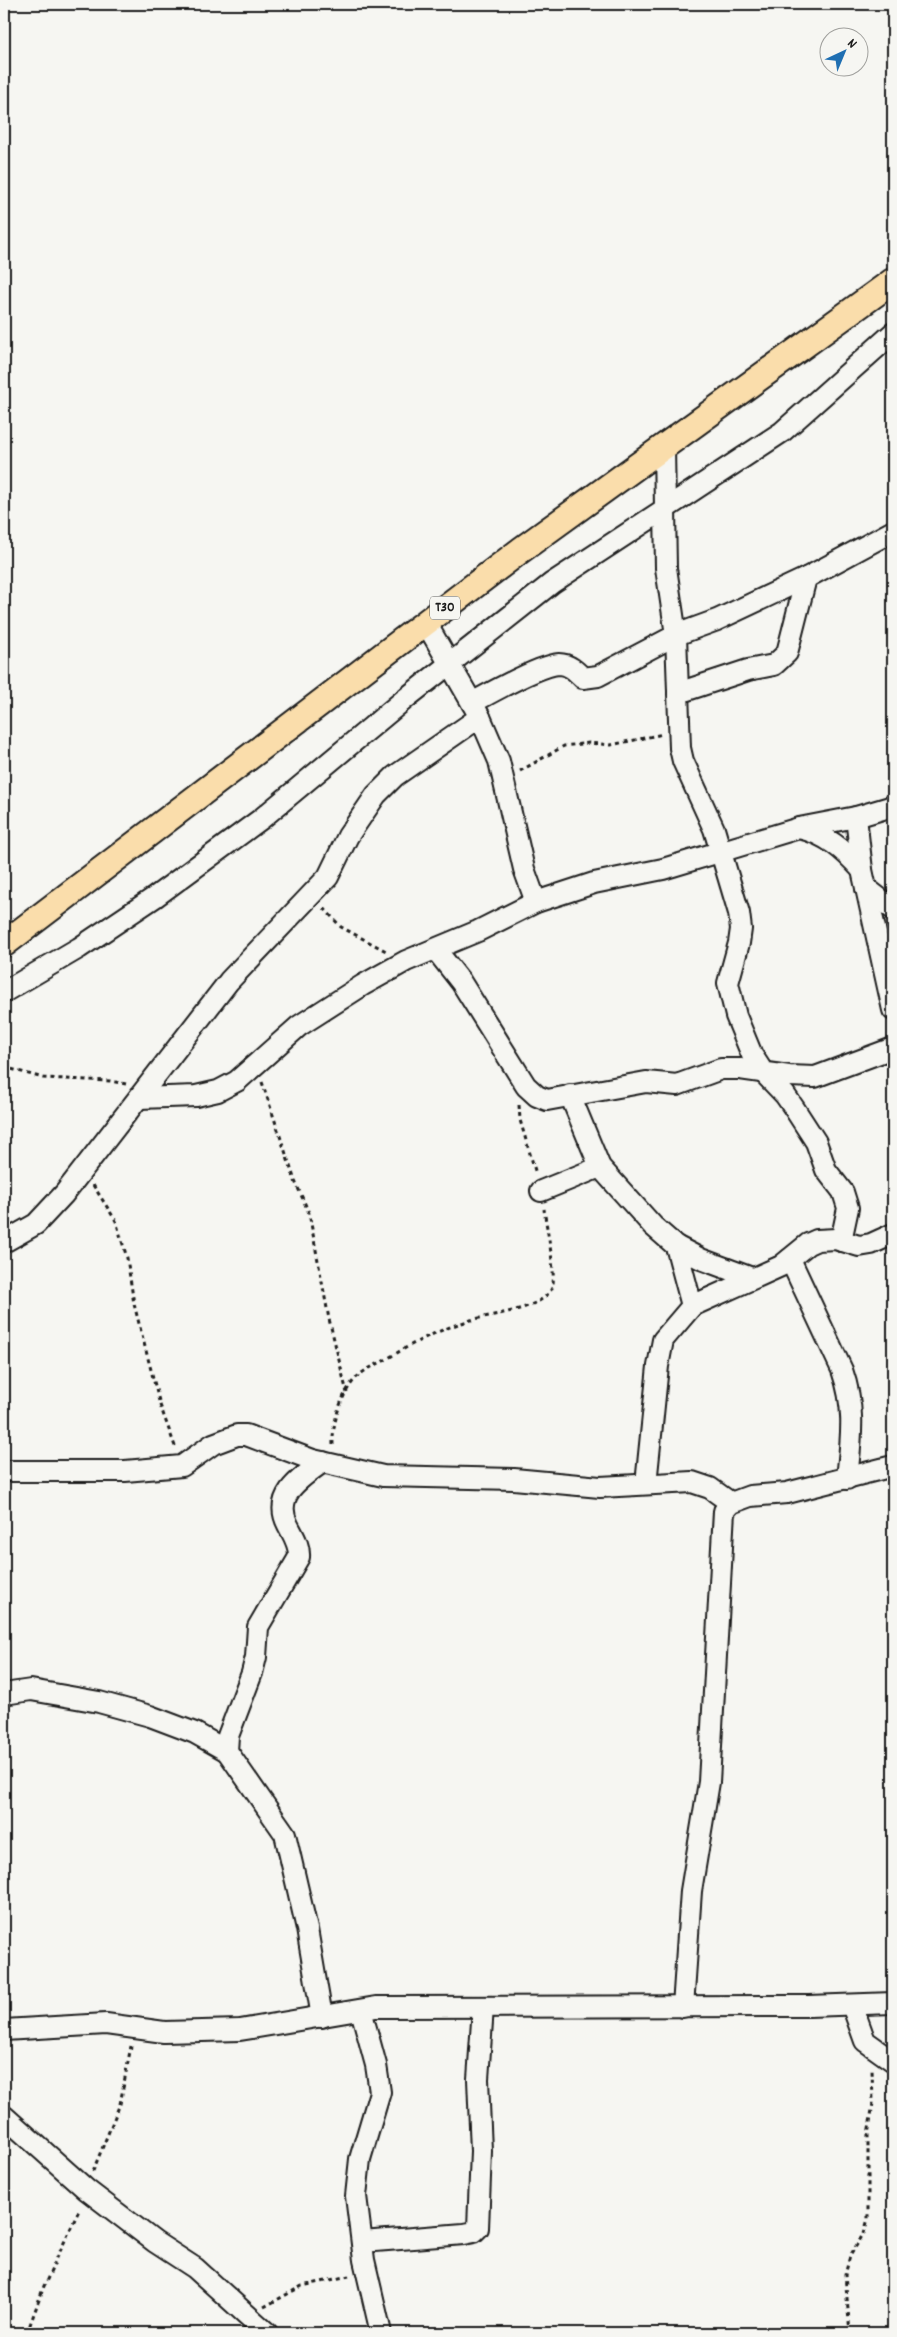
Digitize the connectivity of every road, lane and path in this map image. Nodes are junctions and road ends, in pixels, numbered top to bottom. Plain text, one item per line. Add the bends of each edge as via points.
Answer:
1 (893, 282) edge
2 (893, 333) edge
3 (664, 447) junction
4 (664, 510) junction
5 (893, 531) edge
6 (806, 578) junction
7 (426, 623) junction
8 (676, 635) junction
9 (448, 665) junction
10 (678, 693) junction
11 (476, 710) junction
12 (680, 732) junction
13 (504, 780) junction
14 (893, 806) edge
15 (856, 817) junction
16 (799, 828) junction
17 (722, 853) junction
18 (864, 879) junction
19 (314, 893) junction
20 (536, 902) junction
21 (893, 910) edge
22 (4, 944) edge
23 (436, 950) junction
24 (406, 961) junction
25 (4, 992) edge
26 (893, 1010) edge
27 (893, 1048) edge
28 (256, 1065) junction
29 (4, 1067) edge
30 (762, 1072) junction
31 (526, 1086) junction
32 (142, 1094) junction
33 (570, 1095) junction
34 (600, 1167) junction
35 (84, 1169) junction
36 (541, 1191) junction
37 (893, 1234) edge
38 (841, 1241) junction
39 (4, 1242) edge
40 (676, 1246) junction
41 (790, 1259) junction
42 (752, 1278) junction
43 (692, 1306) junction
44 (346, 1394) junction
45 (329, 1463) junction
46 (182, 1466) junction
47 (893, 1466) edge
48 (4, 1471) edge
49 (847, 1479) junction
50 (646, 1484) junction
51 (731, 1503) junction
52 (4, 1694) edge
53 (227, 1751) junction
54 (893, 2003) edge
55 (852, 2005) junction
56 (482, 2007) junction
57 (683, 2007) junction
58 (361, 2010) junction
59 (322, 2017) junction
60 (135, 2028) junction
61 (4, 2030) edge
62 (868, 2043) junction
63 (893, 2060) edge
64 (4, 2116) edge
65 (87, 2190) junction
66 (362, 2242) junction
67 (367, 2273) junction
68 (248, 2315) junction
69 (27, 2333) edge
70 (267, 2333) edge
71 (381, 2333) edge
72 (850, 2333) edge

1 - 3 main road, T30
2 - 4 street via 782,432
3 - 4 street
3 - 7 main road, T30
4 - 8 street via 666,568
4 - 9 street via 552,584
5 - 6 street
6 - 8 street via 717,620
6 - 10 street via 787,653 782,660
7 - 9 street
7 - 22 main road, T30
8 - 10 street
8 - 11 street via 598,676 583,678 574,669 558,664 506,684
9 - 11 street
9 - 25 street via 261,819 163,892 79,948
10 - 12 street
11 - 13 street
11 - 19 street via 376,794 348,836 328,877
12 - 13 path via 611,745 584,743 564,746
12 - 17 street via 683,761
13 - 20 street via 524,869
14 - 15 street
15 - 16 street
15 - 18 street
16 - 17 street
16 - 18 street via 830,840 849,855
17 - 20 street via 594,883
17 - 30 street via 741,929 729,974 730,994 744,1036
18 - 21 street
18 - 26 street
19 - 24 path via 341,927
19 - 32 street via 229,981
20 - 23 street
23 - 24 street
23 - 31 street via 461,982
24 - 28 street via 299,1026
27 - 30 street via 815,1077
28 - 32 street via 218,1091 196,1096
28 - 44 path via 309,1213
29 - 32 path via 43,1078 110,1081
30 - 33 street via 721,1069 677,1086 646,1082
30 - 38 street via 785,1095 816,1142 826,1170 843,1192 848,1208
31 - 33 street via 547,1100
31 - 36 path via 520,1101 520,1120
32 - 35 street
33 - 34 street
34 - 36 street
34 - 40 street via 626,1198
35 - 39 street via 36,1224
35 - 46 path via 116,1221 160,1405
36 - 44 path via 554,1279 544,1298 512,1311 468,1321 417,1341 358,1376
37 - 38 street via 859,1246
38 - 41 street via 817,1240
40 - 42 street via 700,1259
40 - 43 street
41 - 42 street
41 - 49 street via 848,1386 852,1412
42 - 43 street
43 - 50 street via 663,1340
44 - 45 path via 332,1432
45 - 46 street via 246,1435 237,1435 213,1444
45 - 50 street via 383,1476 514,1479 600,1487
45 - 53 street via 292,1485 285,1496 282,1508 296,1540 299,1557 258,1627 252,1673 228,1736
46 - 48 street via 125,1471
47 - 49 street
49 - 51 street via 786,1493 750,1496
50 - 51 street via 701,1484
51 - 57 street via 724,1511 723,1519 709,1782 691,1891
52 - 53 street via 31,1690 99,1702 159,1719 195,1733
53 - 59 street via 285,1834 307,1929
54 - 55 street
55 - 57 street
55 - 62 street via 860,2032
56 - 57 street
56 - 58 street via 376,2007
56 - 66 street via 478,2079 481,2151 478,2228 464,2234
58 - 59 street
58 - 66 street via 380,2092 360,2159 356,2196
59 - 60 street via 240,2030 164,2032
60 - 61 street via 106,2024
60 - 65 path via 120,2104
62 - 63 street
62 - 72 path via 873,2094 868,2135 868,2219 864,2233 850,2256 845,2275
64 - 65 street
65 - 68 street via 195,2268
65 - 69 path via 40,2295
66 - 67 street
67 - 68 path via 302,2286
67 - 71 street
68 - 70 street

